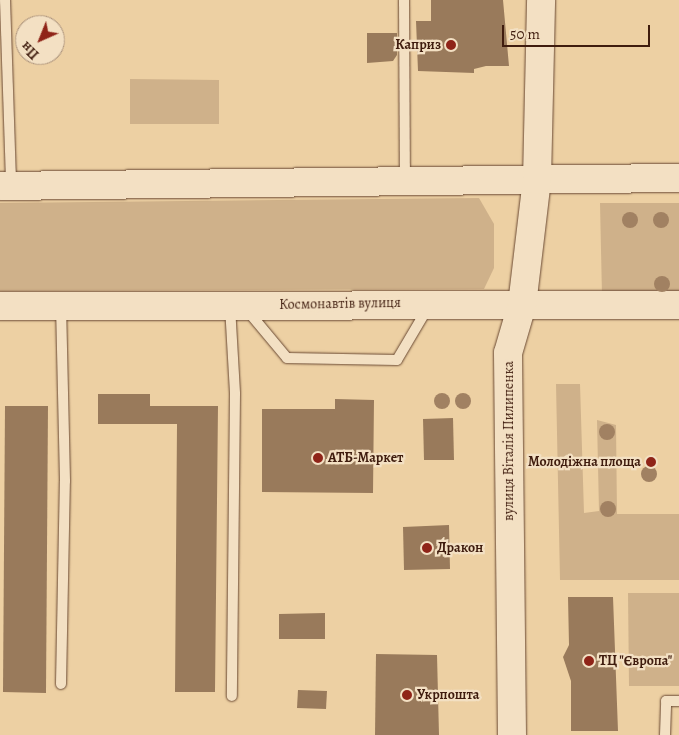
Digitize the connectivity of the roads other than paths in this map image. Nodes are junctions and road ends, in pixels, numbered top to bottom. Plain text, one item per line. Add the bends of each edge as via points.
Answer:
1 (5, 0) edge
2 (404, 0) edge
3 (541, 0) edge
4 (679, 178) edge
5 (537, 180) junction
6 (405, 181) junction
7 (5, 186) edge
8 (430, 303) junction
9 (61, 305) junction
10 (237, 305) junction
11 (522, 305) junction
12 (679, 305) edge
13 (0, 306) edge
14 (61, 684) dead end
15 (232, 696) dead end
16 (679, 701) edge
17 (512, 735) edge
18 (665, 735) edge

1 - 7 lane
2 - 6 lane
3 - 5 street, вулиця Віталія Пилипенка
4 - 5 street
5 - 6 street
5 - 11 street, вулиця Віталія Пилипенка
6 - 7 street
8 - 10 street, Космонавтів вулиця
8 - 10 lane via 398,360 287,358
8 - 11 street, Космонавтів вулиця
9 - 10 street, Космонавтів вулиця
9 - 13 street, Космонавтів вулиця
9 - 14 lane via 65,481
10 - 15 lane
11 - 12 street, Космонавтів вулиця
11 - 17 street, вулиця Віталія Пилипенка via 508,353
16 - 18 lane via 666,701

